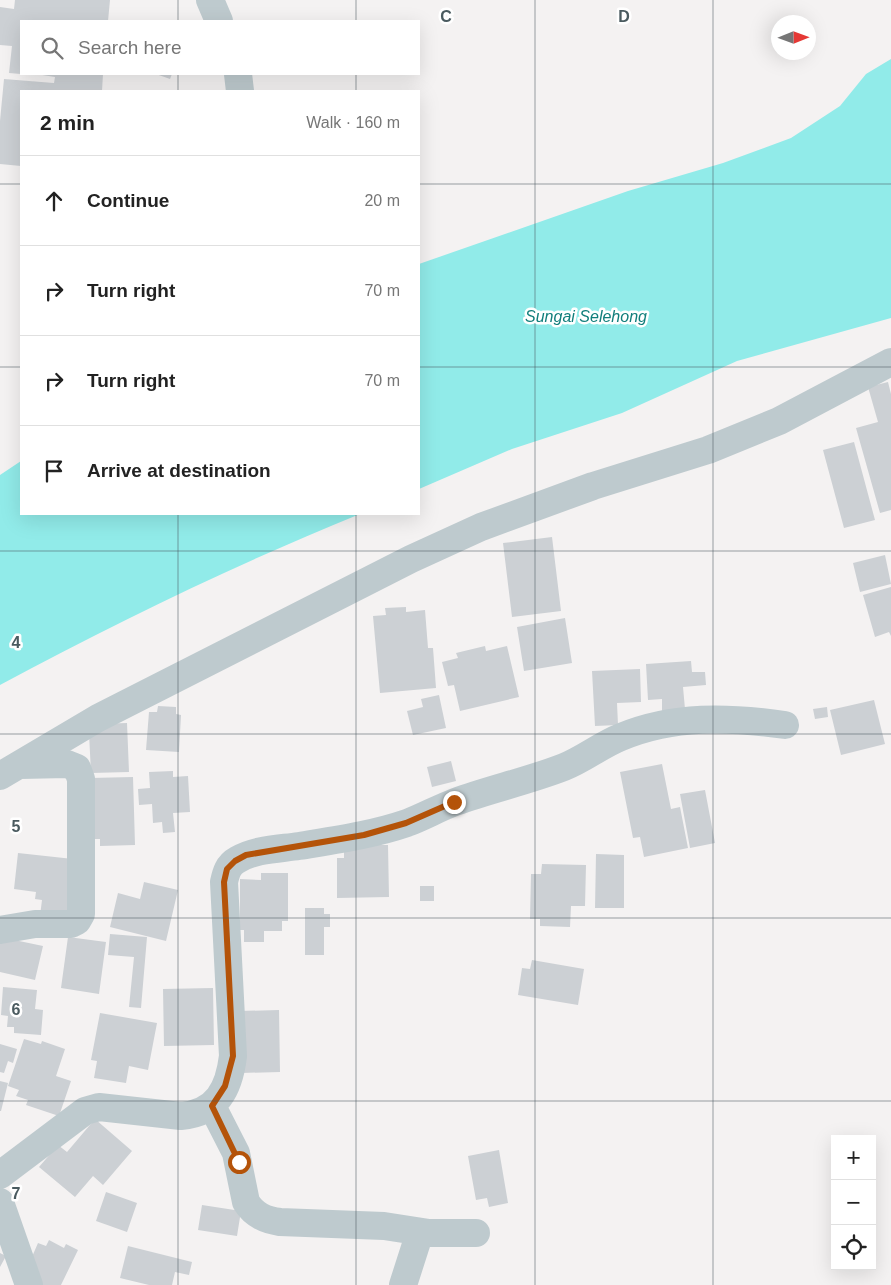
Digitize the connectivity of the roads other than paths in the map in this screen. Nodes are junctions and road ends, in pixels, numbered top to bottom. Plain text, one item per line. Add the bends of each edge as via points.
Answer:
1 (210, 0) edge
2 (219, 20) edge
3 (238, 75) edge
4 (240, 90) edge
5 (891, 362) edge
6 (785, 725) dead end
7 (8, 771) edge
8 (0, 930) edge
9 (212, 1106) junction
10 (0, 1175) edge
11 (0, 1202) edge
12 (420, 1232) junction
13 (476, 1233) dead end
14 (29, 1285) edge
15 (403, 1285) edge

1 - 2 street
3 - 4 street
5 - 7 street via 779,421 708,450 593,486 463,535 107,714
6 - 9 street via 712,718 649,726 618,738 564,767 454,802 406,823 364,835 267,850 235,861 227,869 224,882 233,1056 225,1086
7 - 8 street via 67,764 77,768 81,779 82,914 71,924 35,924
9 - 10 street via 204,1112 181,1116 91,1108
9 - 12 street via 236,1154 246,1202 256,1214 280,1222 384,1226
11 - 14 street
12 - 13 street
12 - 15 street

